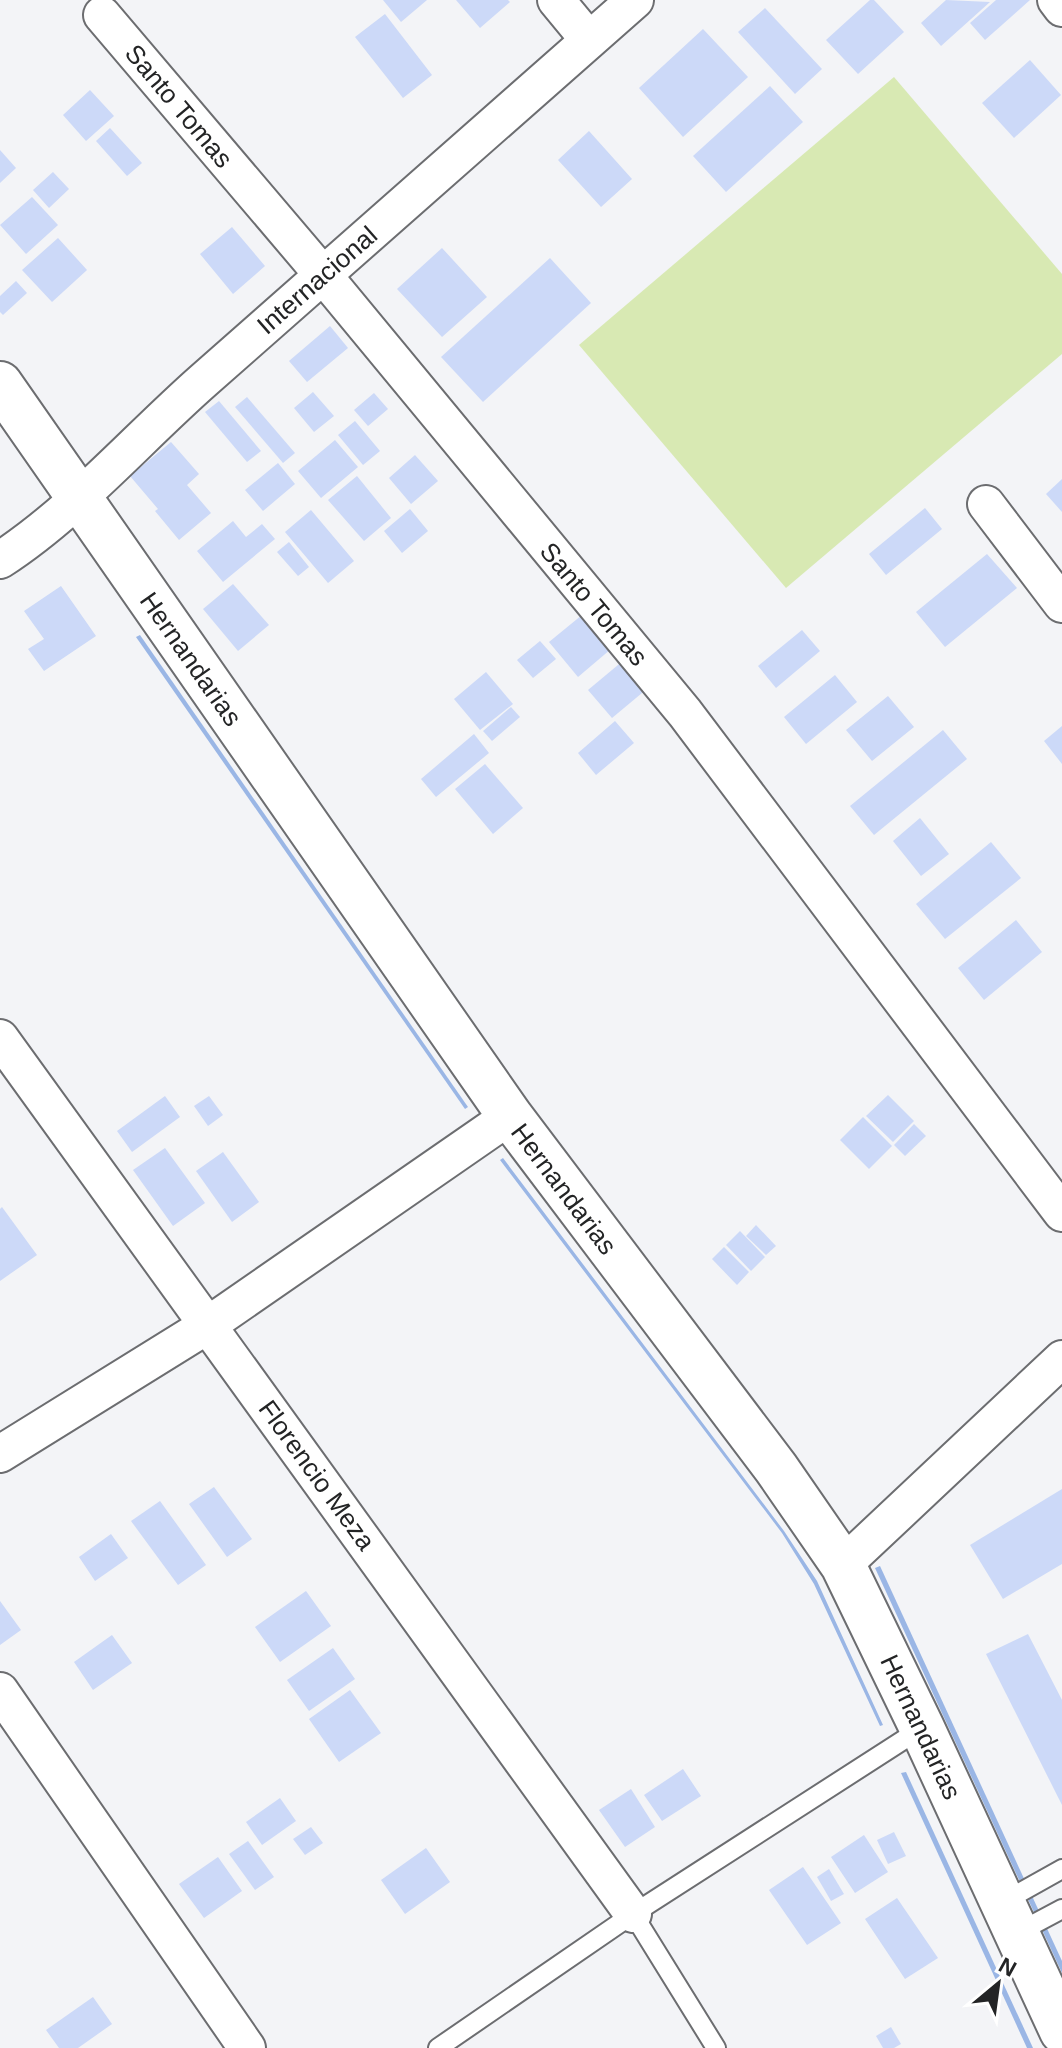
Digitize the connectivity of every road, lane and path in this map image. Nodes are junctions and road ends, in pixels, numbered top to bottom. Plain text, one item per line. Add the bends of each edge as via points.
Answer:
1 (556, 0) edge
2 (635, 0) edge
3 (1056, 0) edge
4 (1062, 8) edge
5 (102, 15) dead end
6 (589, 40) junction
7 (323, 275) junction
8 (0, 384) edge
9 (79, 496) junction
10 (986, 504) dead end
11 (0, 560) edge
12 (1062, 604) edge
13 (0, 1038) edge
14 (510, 1116) junction
15 (1062, 1213) edge
16 (208, 1325) junction
17 (1062, 1359) edge
18 (0, 1454) edge
19 (843, 1565) junction
20 (0, 1691) edge
21 (922, 1728) junction
22 (1062, 1869) edge
23 (1062, 1909) edge
24 (633, 1914) junction
25 (1010, 1917) junction
26 (1062, 2031) edge
27 (247, 2048) edge
28 (438, 2048) edge
29 (716, 2048) edge

1 - 6 street
2 - 6 street, Internacional
3 - 4 street
5 - 7 street, Santo Tomas
6 - 7 street, Internacional
7 - 9 street, Internacional
7 - 15 street, Santo Tomas via 685,713
8 - 9 street, Hernandarias
9 - 11 street, Internacional
9 - 14 street, Hernandarias
10 - 12 street
13 - 16 street, Florencio Meza
14 - 16 street
14 - 19 street, Hernandarias
16 - 18 street
16 - 24 street, Florencio Meza
17 - 19 street
19 - 21 street, Hernandarias
20 - 27 street
21 - 24 lane
21 - 25 street, Hernandarias
22 - 25 lane
23 - 25 lane
24 - 28 lane
24 - 29 lane
25 - 26 street, Hernandarias

